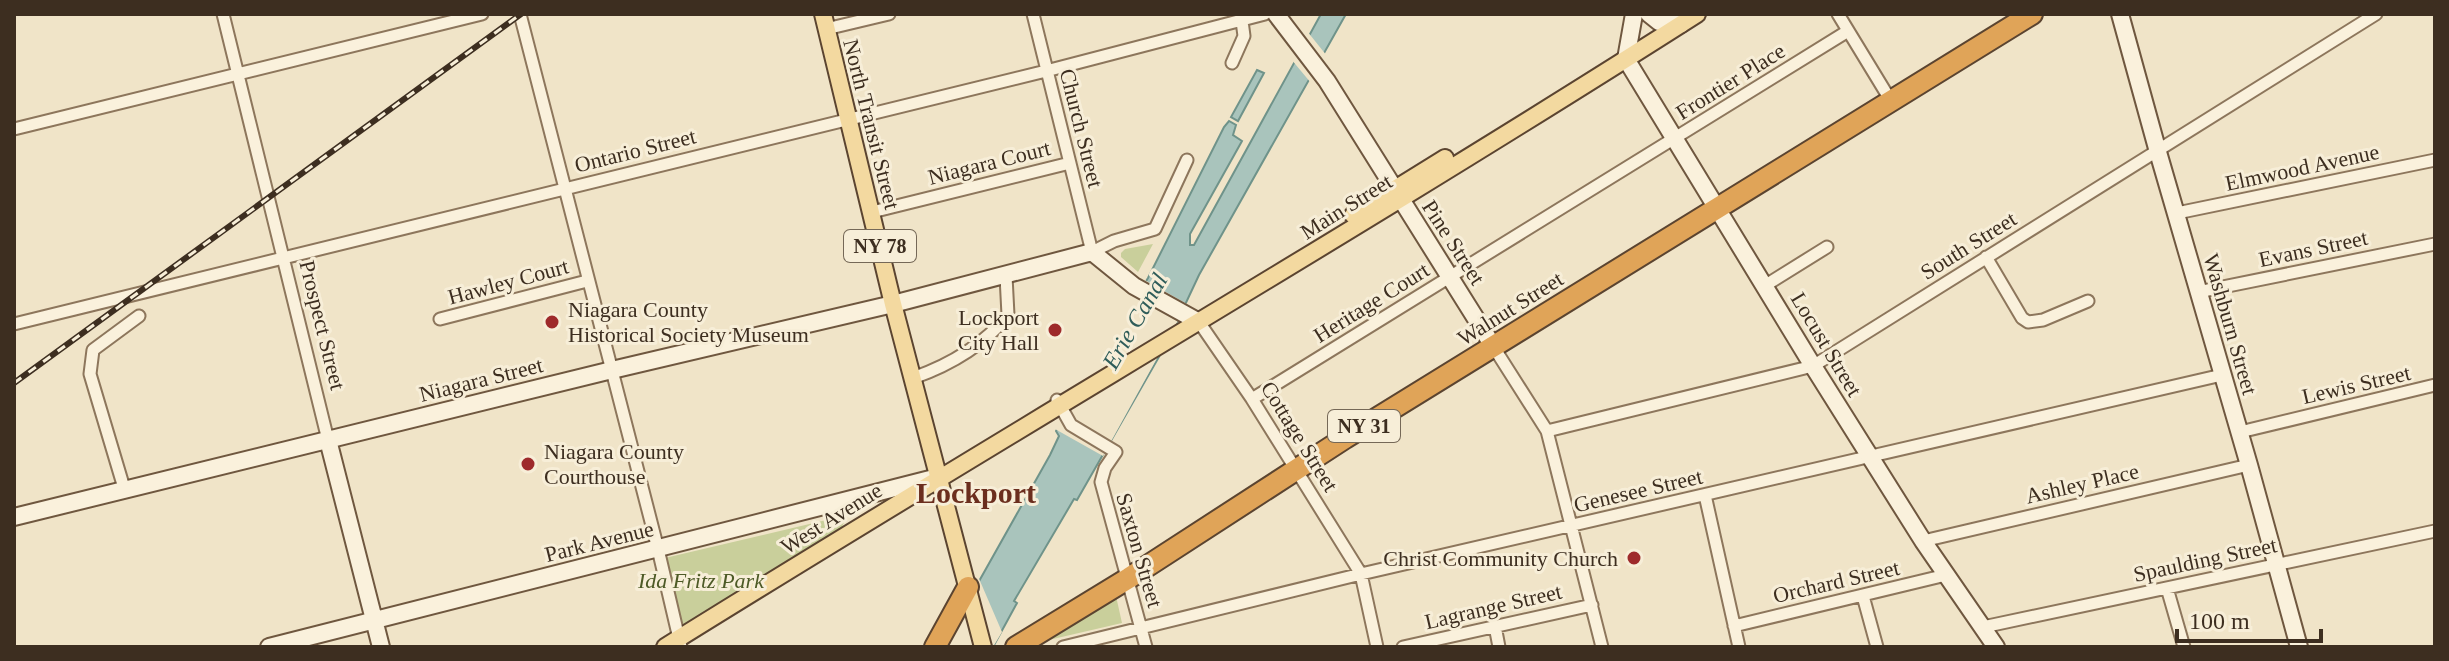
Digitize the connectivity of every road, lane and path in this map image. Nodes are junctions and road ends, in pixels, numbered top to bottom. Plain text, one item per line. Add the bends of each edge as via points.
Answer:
1 (223, 14) edge
2 (482, 14) edge
3 (520, 14) edge
4 (889, 14) edge
5 (1033, 14) edge
6 (1265, 14) edge
7 (1276, 14) edge
8 (1634, 14) edge
9 (1649, 14) edge
10 (1697, 14) edge
11 (1838, 14) edge
12 (2032, 14) edge
13 (2120, 14) edge
14 (2376, 14) edge
15 (1677, 20) edge
16 (1242, 21) junction
17 (824, 22) edge
18 (1848, 31) junction
19 (1627, 54) junction
20 (1232, 63) dead end
21 (1046, 71) junction
22 (238, 74) junction
23 (1891, 101) junction
24 (848, 119) junction
25 (14, 129) edge
26 (1673, 139) junction
27 (2158, 152) junction
28 (1187, 160) dead end
29 (2435, 160) edge
30 (1070, 163) junction
31 (565, 187) junction
32 (1396, 194) junction
33 (1717, 209) junction
34 (872, 212) junction
35 (2177, 213) junction
36 (2435, 244) edge
37 (1827, 247) dead end
38 (1092, 252) junction
39 (283, 256) junction
40 (1986, 257) junction
41 (1006, 276) junction
42 (1450, 277) junction
43 (587, 281) junction
44 (1766, 285) junction
45 (2198, 292) junction
46 (2088, 301) dead end
47 (893, 304) junction
48 (139, 316) dead end
49 (440, 319) dead end
50 (14, 324) edge
51 (1183, 324) junction
52 (1493, 346) junction
53 (1813, 366) junction
54 (612, 370) junction
55 (2222, 375) junction
56 (913, 378) junction
57 (2435, 385) edge
58 (1252, 399) junction
59 (1066, 402) junction
60 (1547, 431) junction
61 (2240, 432) junction
62 (328, 440) junction
63 (1871, 456) junction
64 (2249, 465) junction
65 (1295, 469) junction
66 (939, 477) junction
67 (124, 488) junction
68 (1705, 495) junction
69 (14, 517) edge
70 (1573, 525) junction
71 (2435, 531) edge
72 (1923, 541) junction
73 (658, 549) junction
74 (2275, 564) junction
75 (1361, 574) junction
76 (1946, 575) junction
77 (1129, 578) junction
78 (966, 581) junction
79 (2167, 588) junction
80 (1863, 596) junction
81 (1592, 605) junction
82 (374, 621) junction
83 (1495, 626) junction
84 (1734, 626) junction
85 (1983, 627) junction
86 (1142, 629) junction
87 (675, 644) edge
88 (269, 647) edge
89 (381, 647) edge
90 (935, 647) edge
91 (983, 647) edge
92 (1016, 647) edge
93 (1063, 647) edge
94 (1146, 647) edge
95 (1377, 647) edge
96 (1403, 647) edge
97 (1499, 647) edge
98 (1602, 647) edge
99 (1739, 647) edge
100 (1877, 647) edge
101 (1996, 647) edge
102 (2184, 647) edge
103 (2299, 647) edge

1 - 22 street, Prospect Street
2 - 22 street
3 - 31 street
4 - 17 street
5 - 21 street, Church Street
6 - 16 street, Ontario Street
7 - 32 street, Pine Street via 1327,81
8 - 19 street
9 - 15 street via 1659,22
10 - 15 main road, Main Street
11 - 18 street
12 - 23 highway, Walnut Street / NY 31
13 - 27 street, Washburn Street
14 - 27 street, South Street
15 - 19 main road, Main Street
16 - 20 street via 1244,36
16 - 21 street, Ontario Street
17 - 24 main road, North Transit Street / NY 78
18 - 23 street
18 - 26 street, Frontier Place
19 - 26 street, Locust Street
19 - 32 main road, Main Street
21 - 24 street, Ontario Street
21 - 30 street, Church Street
22 - 25 street
22 - 39 street, Prospect Street
23 - 33 highway, Walnut Street / NY 31
24 - 31 street, Ontario Street
24 - 34 main road, North Transit Street / NY 78
26 - 33 street, Locust Street
26 - 42 street, Heritage Court
27 - 35 street, Washburn Street
27 - 40 street, South Street
28 - 38 street via 1155,229
29 - 35 street, Elmwood Avenue
30 - 34 street, Niagara Court
30 - 38 street, Church Street
31 - 39 street, Ontario Street
31 - 43 street
32 - 42 street, Pine Street
32 - 51 main road, Main Street
33 - 44 street, Locust Street
33 - 52 highway, Walnut Street / NY 31
34 - 47 main road, North Transit Street / NY 78
35 - 45 street, Washburn Street
36 - 45 street, Evans Street
37 - 44 street
38 - 41 street, Niagara Street
38 - 51 street, Cottage Street
39 - 50 street, Ontario Street
39 - 62 street, Prospect Street
40 - 46 street via 2028,322
40 - 53 street, South Street
41 - 47 street, Niagara Street
41 - 56 street via 1008,315 990,338
42 - 52 street, Pine Street
42 - 58 street, Heritage Court
43 - 49 street, Hawley Court
43 - 54 street
44 - 53 street, Locust Street
45 - 55 street, Washburn Street
47 - 54 street, Niagara Street
47 - 56 main road, North Transit Street / NY 78
48 - 67 street via 93,350 90,374
51 - 58 street, Cottage Street
51 - 59 main road, Main Street
52 - 60 street, Pine Street
52 - 65 highway, Walnut Street / NY 31
53 - 60 street, South Street
53 - 63 street, Locust Street
54 - 62 street, Niagara Street
54 - 73 street
55 - 61 street, Washburn Street
55 - 63 street, Genesee Street
56 - 66 main road, North Transit Street / NY 78
57 - 61 street, Lewis Street
58 - 65 street, Cottage Street
59 - 66 main road, Main Street
59 - 77 street, Saxton Street via 1071,425 1116,452 1101,482
60 - 70 street, Pine Street
61 - 64 street, Washburn Street
62 - 67 street, Niagara Street
62 - 82 street, Prospect Street
63 - 68 street, Genesee Street
63 - 72 street, Locust Street
64 - 72 street, Ashley Place
64 - 74 street, Washburn Street
65 - 75 street, Cottage Street
65 - 77 highway, Walnut Street / NY 31
66 - 73 street, Park Avenue
66 - 78 main road, NY 78
66 - 87 main road, West Avenue
67 - 69 street, Niagara Street
68 - 70 street, Genesee Street
68 - 84 street
70 - 75 street, Genesee Street
70 - 81 street, Pine Street
71 - 74 street, Spaulding Street
72 - 76 street, Locust Street
73 - 82 street, Park Avenue
73 - 87 street
74 - 79 street, Spaulding Street
74 - 103 street, Washburn Street
75 - 86 street, Genesee Street
75 - 95 street, Cottage Street
76 - 80 street, Orchard Street
76 - 85 street, Locust Street
77 - 86 street, Saxton Street
77 - 92 highway, Walnut Street / NY 31
78 - 90 highway
78 - 91 main road, NY 78
79 - 85 street, Spaulding Street
79 - 102 street
80 - 84 street, Orchard Street
80 - 100 street
81 - 83 street, Lagrange Street
81 - 98 street, Pine Street
82 - 88 street, Park Avenue
82 - 89 street, Prospect Street
83 - 96 street, Lagrange Street
83 - 97 street
84 - 99 street
85 - 101 street, Locust Street
86 - 93 street, Genesee Street
86 - 94 street, Saxton Street

